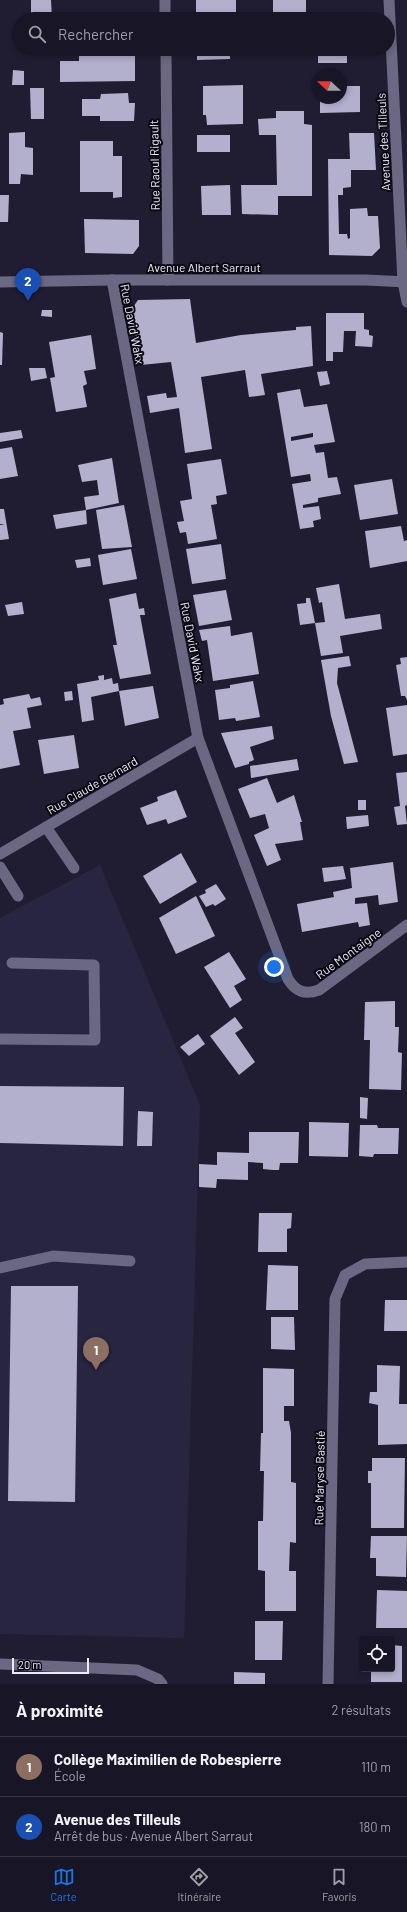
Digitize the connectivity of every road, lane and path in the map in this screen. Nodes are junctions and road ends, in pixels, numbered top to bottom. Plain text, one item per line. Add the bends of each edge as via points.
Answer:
1 (165, 0) edge
2 (389, 0) edge
3 (165, 12) edge
4 (390, 12) edge
5 (166, 56) edge
6 (392, 56) edge
7 (112, 280) junction
8 (168, 280) junction
9 (0, 282) edge
10 (405, 282) edge
11 (407, 302) edge
12 (198, 738) junction
13 (46, 827) junction
14 (0, 854) edge
15 (0, 867) edge
16 (74, 868) dead end
17 (18, 896) dead end
18 (407, 925) edge
19 (12, 963) dead end
20 (300, 992) joint
21 (0, 1039) edge
22 (130, 1261) dead end
23 (407, 1262) edge
24 (0, 1268) edge
25 (0, 1664) edge
26 (162, 1684) edge
27 (328, 1684) edge

1 - 3 street
2 - 4 street, Avenue des Tilleuls
5 - 8 street, Rue Raoul Rigault
6 - 10 street, Avenue des Tilleuls
7 - 8 street, Avenue Albert Sarraut
7 - 9 street, Avenue Albert Sarraut
7 - 12 street, Rue David Wakx
8 - 10 street, Avenue Albert Sarraut
10 - 11 street, Avenue des Tilleuls
12 - 13 street, Rue Claude Bernard
12 - 20 street, Rue David Wakx via 288,979
13 - 14 street, Rue Claude Bernard
13 - 16 street
15 - 17 street
18 - 20 street, Rue Montaigne via 319,990 311,993
19 - 21 street via 94,965 95,1040
22 - 24 street via 53,1256
23 - 27 street, Rue Maryse Bastié via 366,1264 345,1275 335,1299
25 - 26 street via 137,1670 158,1679

